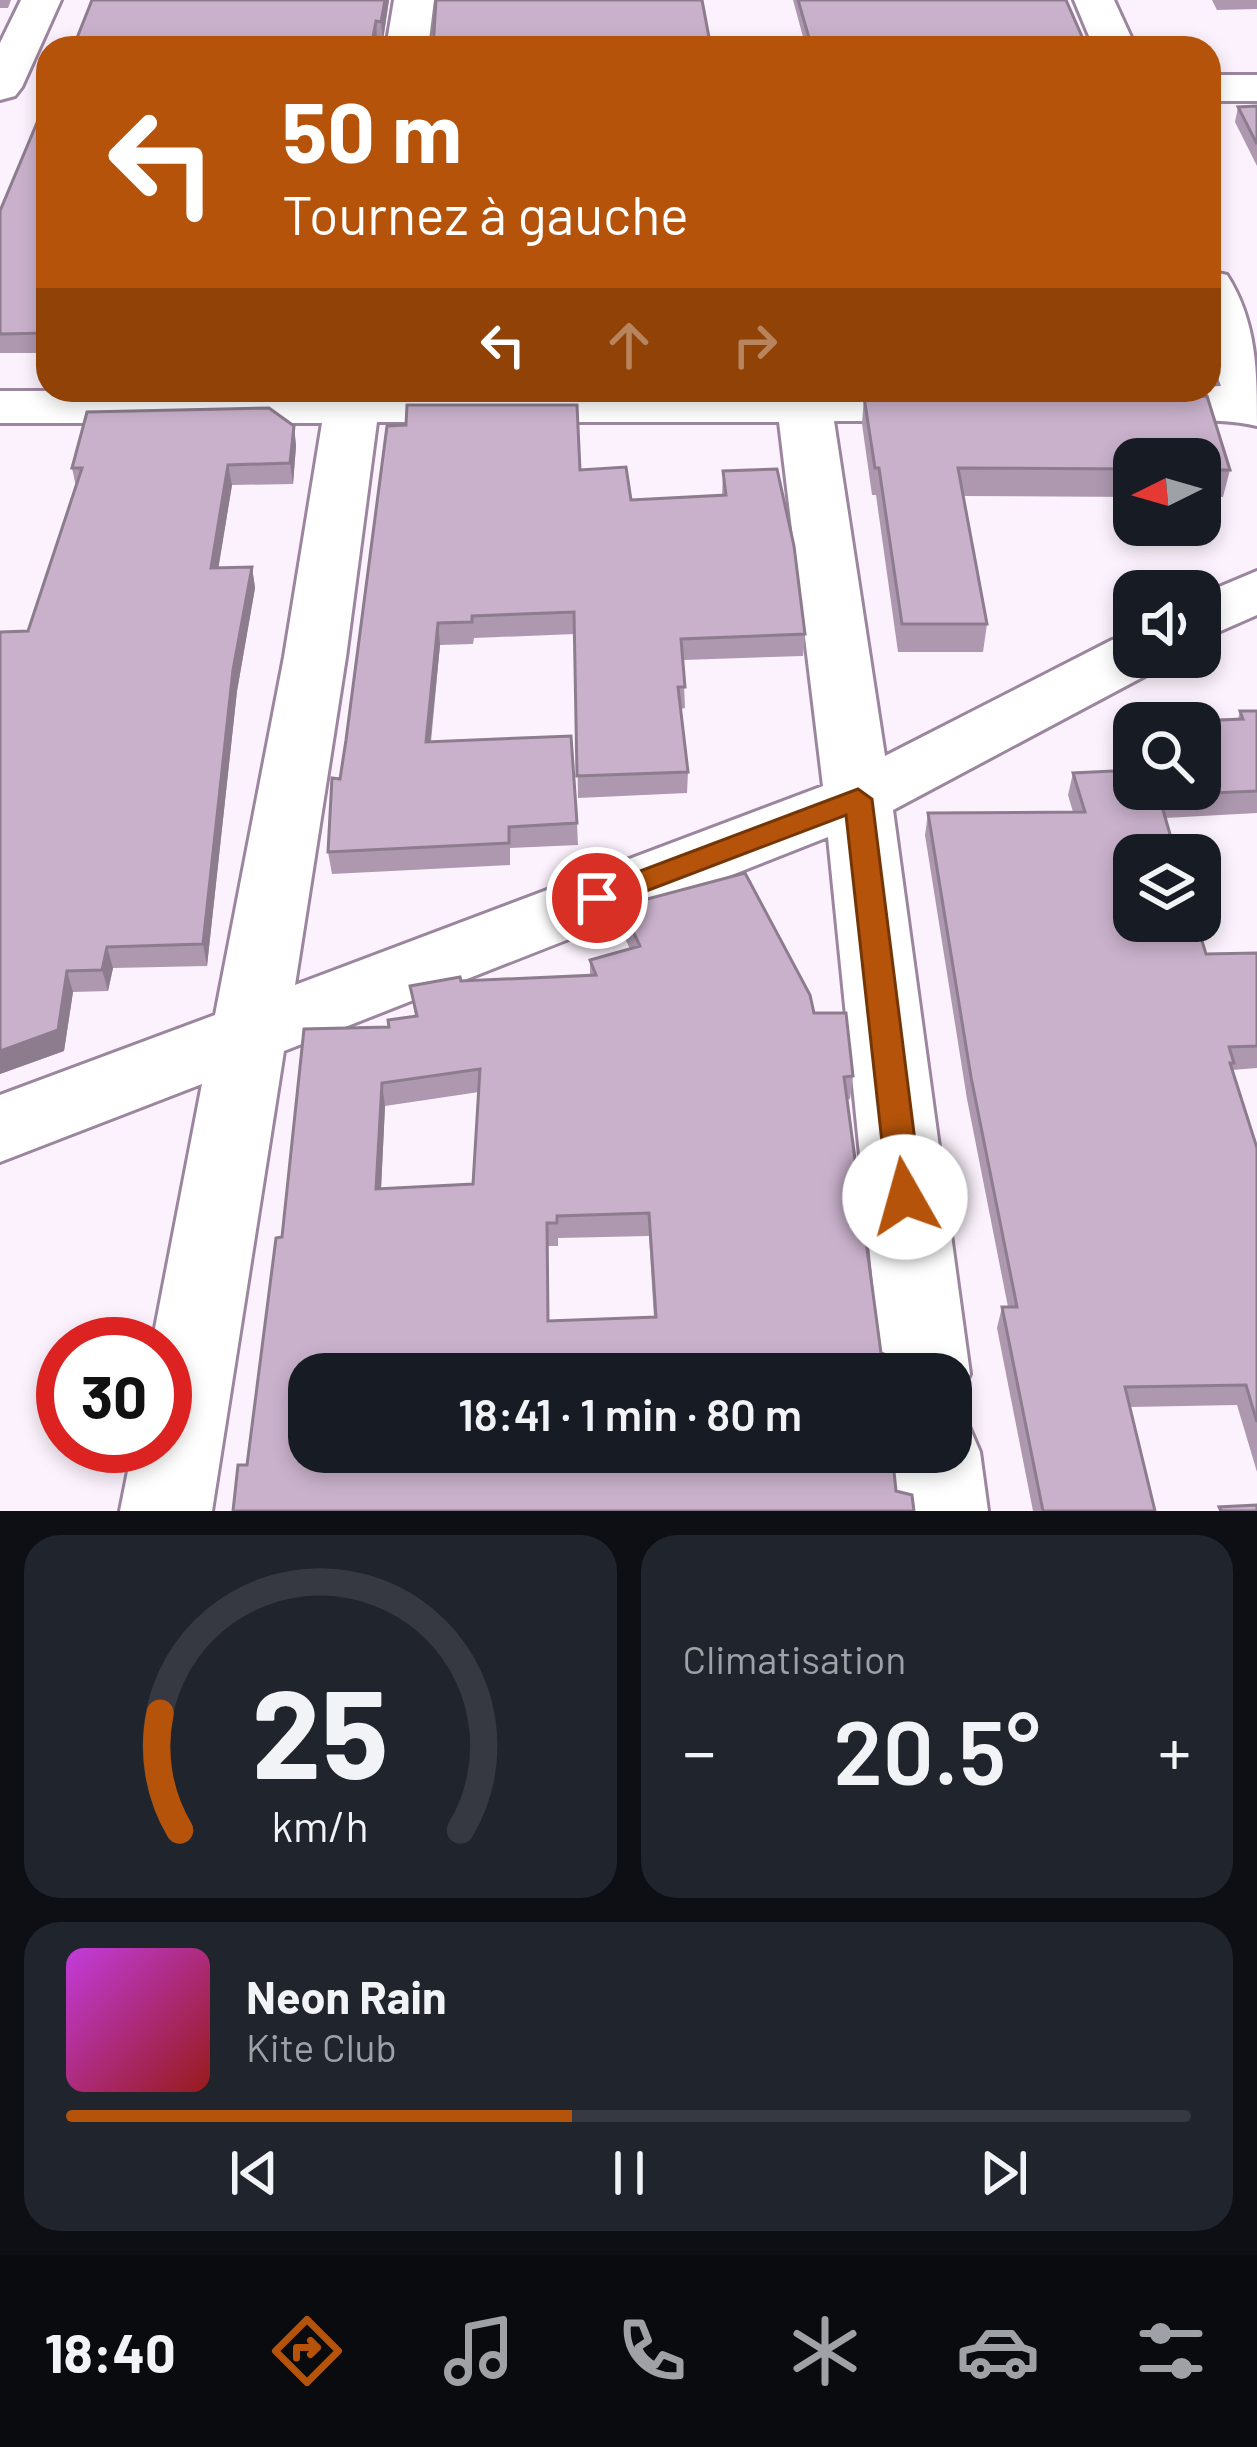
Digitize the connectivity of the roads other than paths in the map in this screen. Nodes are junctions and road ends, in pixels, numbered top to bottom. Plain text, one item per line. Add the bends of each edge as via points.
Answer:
1 (41, 0) edge
2 (414, 0) edge
3 (1094, 0) edge
4 (409, 36) edge
5 (1110, 36) edge
6 (0, 88) edge
7 (1221, 88) edge
8 (1257, 88) edge
9 (36, 89) edge
10 (1221, 317) edge
11 (176, 402) edge
12 (352, 402) edge
13 (804, 402) edge
14 (930, 402) edge
15 (994, 404) edge
16 (1064, 404) edge
17 (1256, 406) edge
18 (0, 407) edge
19 (1257, 590) edge
20 (1221, 609) edge
21 (1113, 666) edge
22 (858, 799) junction
23 (248, 1031) junction
24 (0, 1129) edge
25 (924, 1353) edge
26 (937, 1473) edge
27 (166, 1511) edge
28 (942, 1511) edge

1 - 6 street
2 - 4 street
3 - 5 street
6 - 9 street
7 - 8 street
10 - 17 street
11 - 18 street
12 - 23 street
13 - 22 street
14 - 15 street
16 - 17 street
19 - 20 street
21 - 22 street
22 - 23 street
22 - 25 street
23 - 24 street
23 - 27 street
26 - 28 street

